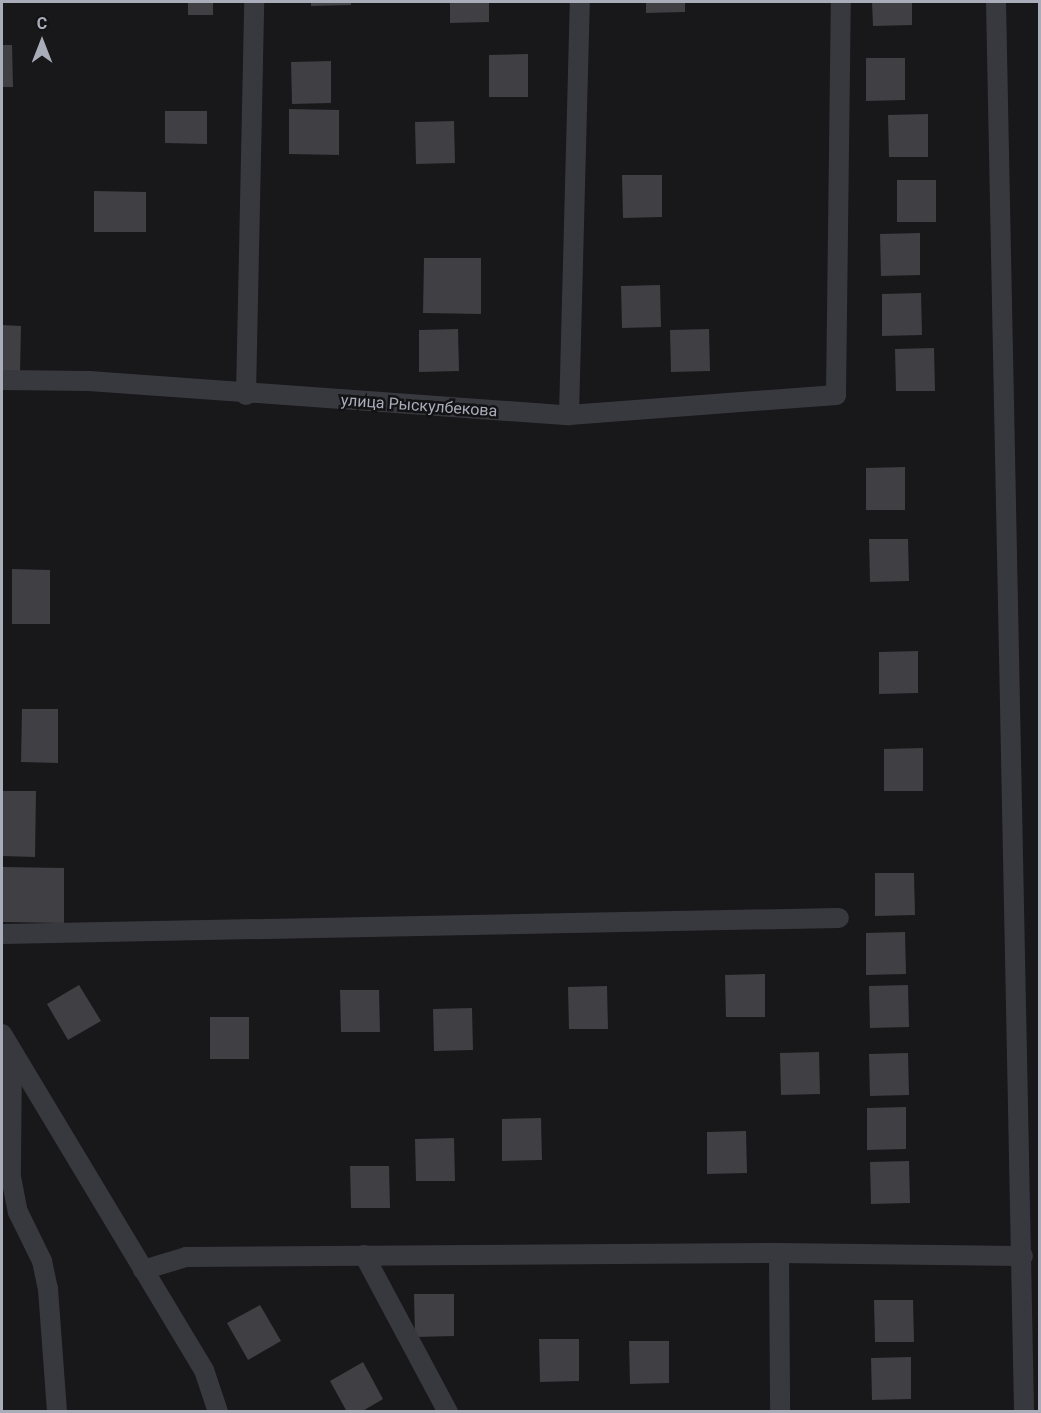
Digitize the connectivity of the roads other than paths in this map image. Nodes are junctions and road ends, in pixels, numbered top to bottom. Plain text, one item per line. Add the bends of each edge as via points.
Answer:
1 (254, 2) edge
2 (580, 2) edge
3 (841, 2) edge
4 (996, 2) edge
5 (2, 380) edge
6 (246, 395) junction
7 (568, 415) junction
8 (839, 918) dead end
9 (2, 934) edge
10 (7, 1042) edge
11 (778, 1253) junction
12 (364, 1255) junction
13 (1023, 1256) junction
14 (143, 1270) junction
15 (57, 1412) edge
16 (218, 1412) edge
17 (448, 1412) edge
18 (780, 1412) edge
19 (1024, 1412) edge

1 - 6 street
2 - 7 street
3 - 7 street, улица Рыскулбекова via 836,395
4 - 13 street
5 - 6 street, улица Рыскулбекова via 89,381
6 - 7 street, улица Рыскулбекова
8 - 9 street
10 - 14 street
10 - 15 street via 11,1177 18,1212 42,1261 46,1279
11 - 12 street
11 - 13 street
11 - 18 street
12 - 14 street via 186,1257
12 - 17 street
13 - 19 street
14 - 16 street via 204,1370

